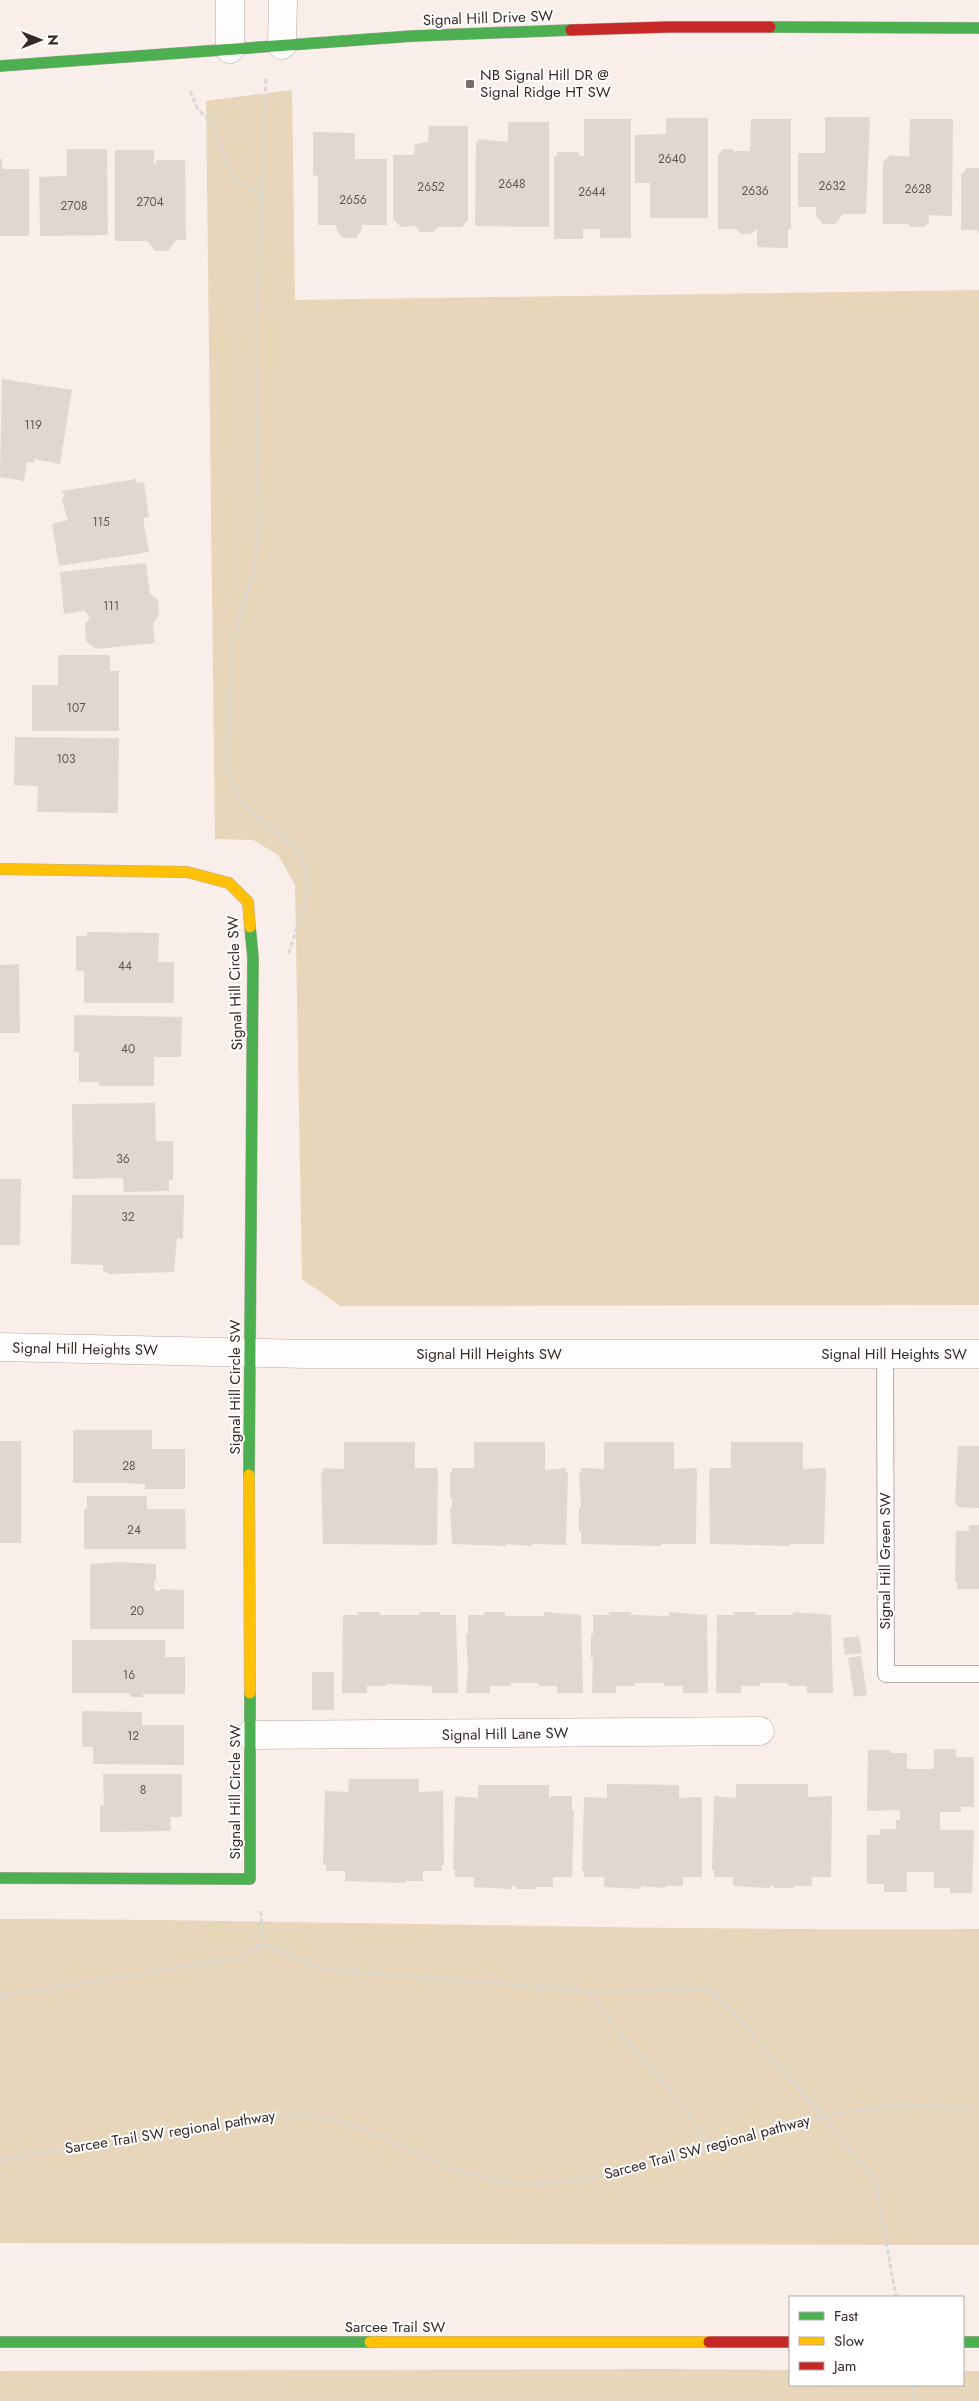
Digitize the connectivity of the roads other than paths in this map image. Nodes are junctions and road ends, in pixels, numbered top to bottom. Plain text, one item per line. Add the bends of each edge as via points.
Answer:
1 (230, 0) edge
2 (283, 0) edge
3 (979, 28) edge
4 (274, 45) junction
5 (230, 49) junction
6 (0, 66) edge
7 (0, 870) edge
8 (0, 1347) edge
9 (250, 1353) junction
10 (885, 1354) junction
11 (979, 1354) edge
12 (979, 1674) edge
13 (760, 1731) dead end
14 (250, 1735) junction
15 (0, 1878) edge
16 (0, 2342) edge
17 (789, 2342) edge
18 (964, 2342) edge
19 (979, 2342) edge

1 - 5 street
2 - 4 street
3 - 4 main road, Signal Hill Drive SW via 669,27 413,36
4 - 5 main road, Signal Hill Drive SW
5 - 6 main road, Signal Hill Drive SW
7 - 9 main road, Signal Hill Circle SW via 187,872 229,883 248,902 252,957
8 - 9 street, Signal Hill Heights SW
9 - 10 street, Signal Hill Heights SW
9 - 14 main road, Signal Hill Circle SW
10 - 11 street, Signal Hill Heights SW
10 - 12 lane, Signal Hill Green SW via 886,1674
13 - 14 street, Signal Hill Lane SW
14 - 15 main road, Signal Hill Circle SW via 250,1880
16 - 17 main road, Sarcee Trail SW
18 - 19 main road

